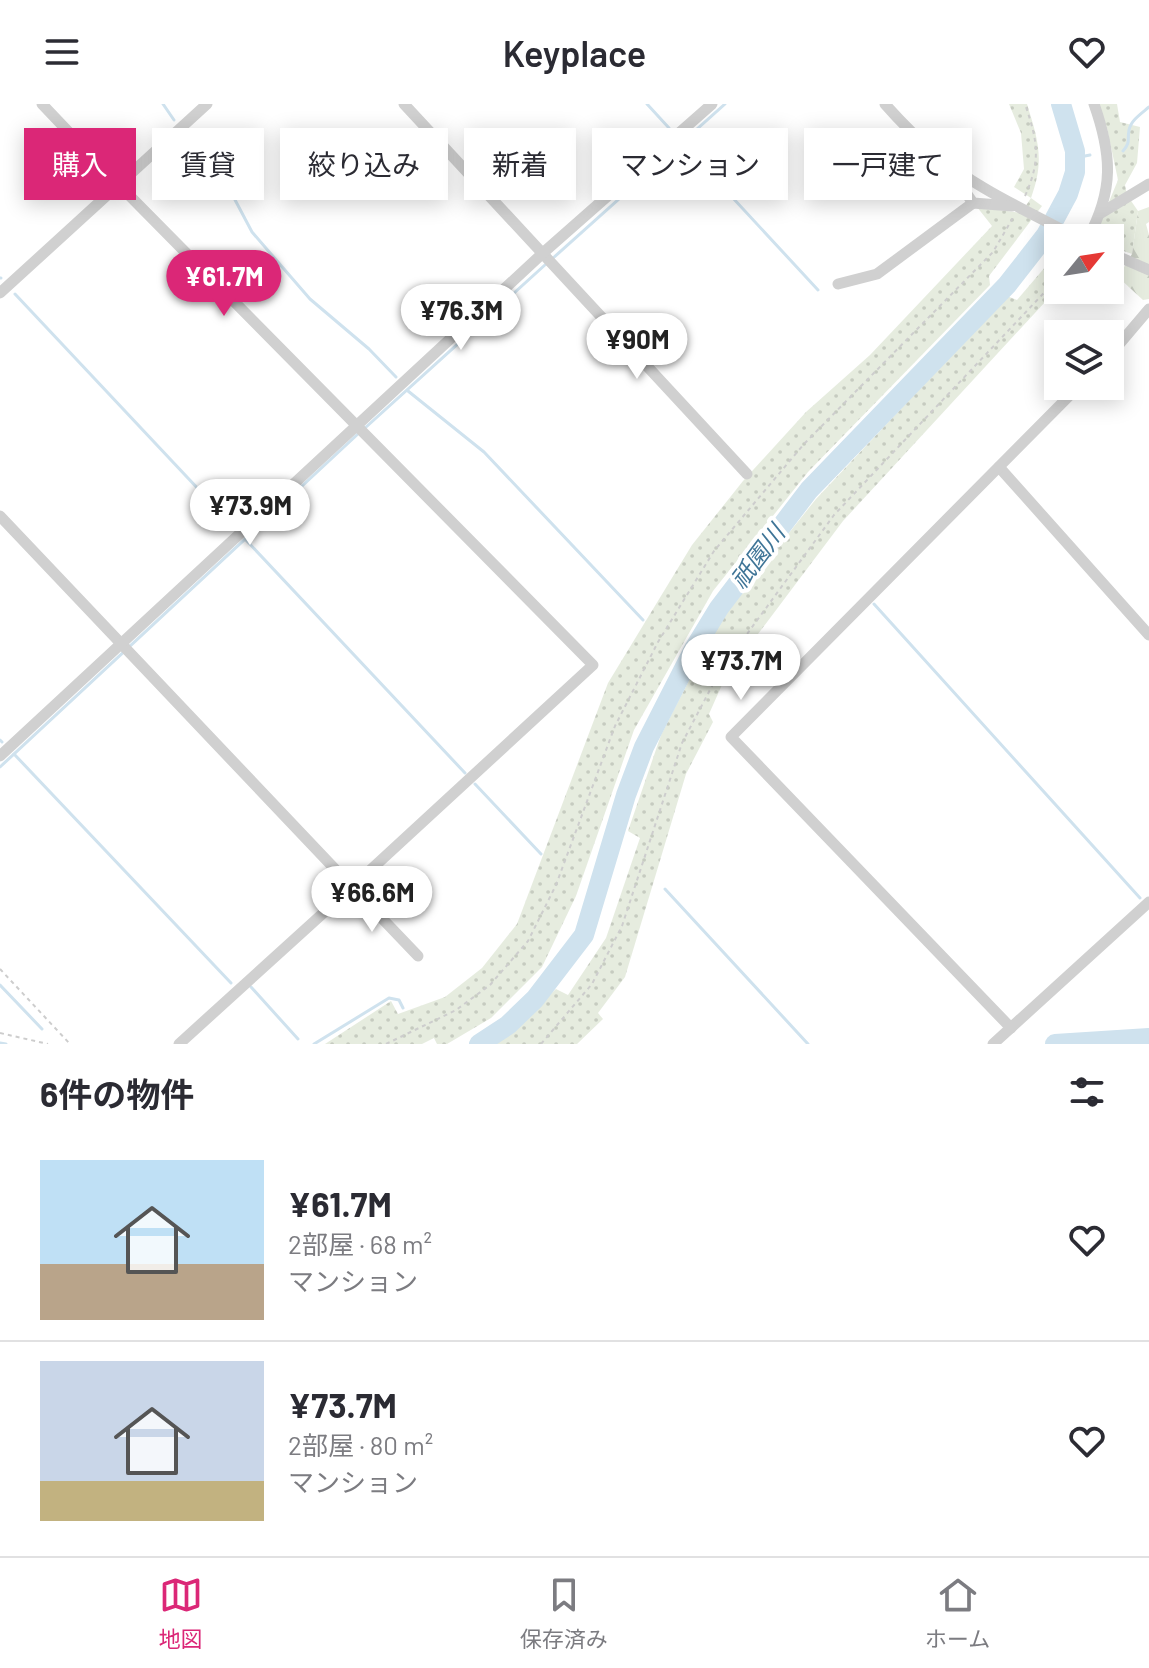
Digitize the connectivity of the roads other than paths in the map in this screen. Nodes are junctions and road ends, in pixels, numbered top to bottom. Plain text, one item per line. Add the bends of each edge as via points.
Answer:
1 (42, 104) edge
2 (207, 104) edge
3 (404, 104) edge
4 (712, 104) edge
5 (885, 104) edge
6 (1094, 104) edge
7 (65, 128) edge
8 (906, 128) edge
9 (136, 169) edge
10 (972, 181) edge
11 (1149, 184) edge
12 (102, 200) edge
13 (134, 200) edge
14 (971, 200) edge
15 (973, 203) junction
16 (1021, 206) junction
17 (1101, 213) junction
18 (1052, 224) edge
19 (1095, 224) edge
20 (543, 253) junction
21 (1124, 259) edge
22 (1149, 270) edge
23 (838, 284) dead end
24 (0, 293) edge
25 (1149, 309) edge
26 (1124, 338) edge
27 (1065, 400) edge
28 (359, 430) junction
29 (999, 467) junction
30 (747, 474) dead end
31 (0, 516) edge
32 (1149, 635) edge
33 (121, 643) junction
34 (0, 756) edge
35 (352, 887) junction
36 (1149, 902) edge
37 (418, 956) dead end
38 (1011, 1028) junction
39 (179, 1044) edge
40 (993, 1044) edge

1 - 7 street
2 - 9 street
3 - 20 street
4 - 20 street
5 - 8 street
6 - 17 street via 1109,184
10 - 16 street
11 - 17 street
12 - 24 street
13 - 28 street
14 - 15 street
15 - 16 street
15 - 23 street via 877,274
16 - 18 street
17 - 19 street
20 - 28 street
20 - 30 street
21 - 22 street
25 - 26 street
27 - 29 street
28 - 33 street
28 - 35 street via 593,665
29 - 32 street
29 - 38 street via 731,737
31 - 33 street
33 - 34 street
33 - 35 street
35 - 37 street
35 - 39 street
36 - 38 street
38 - 40 street

